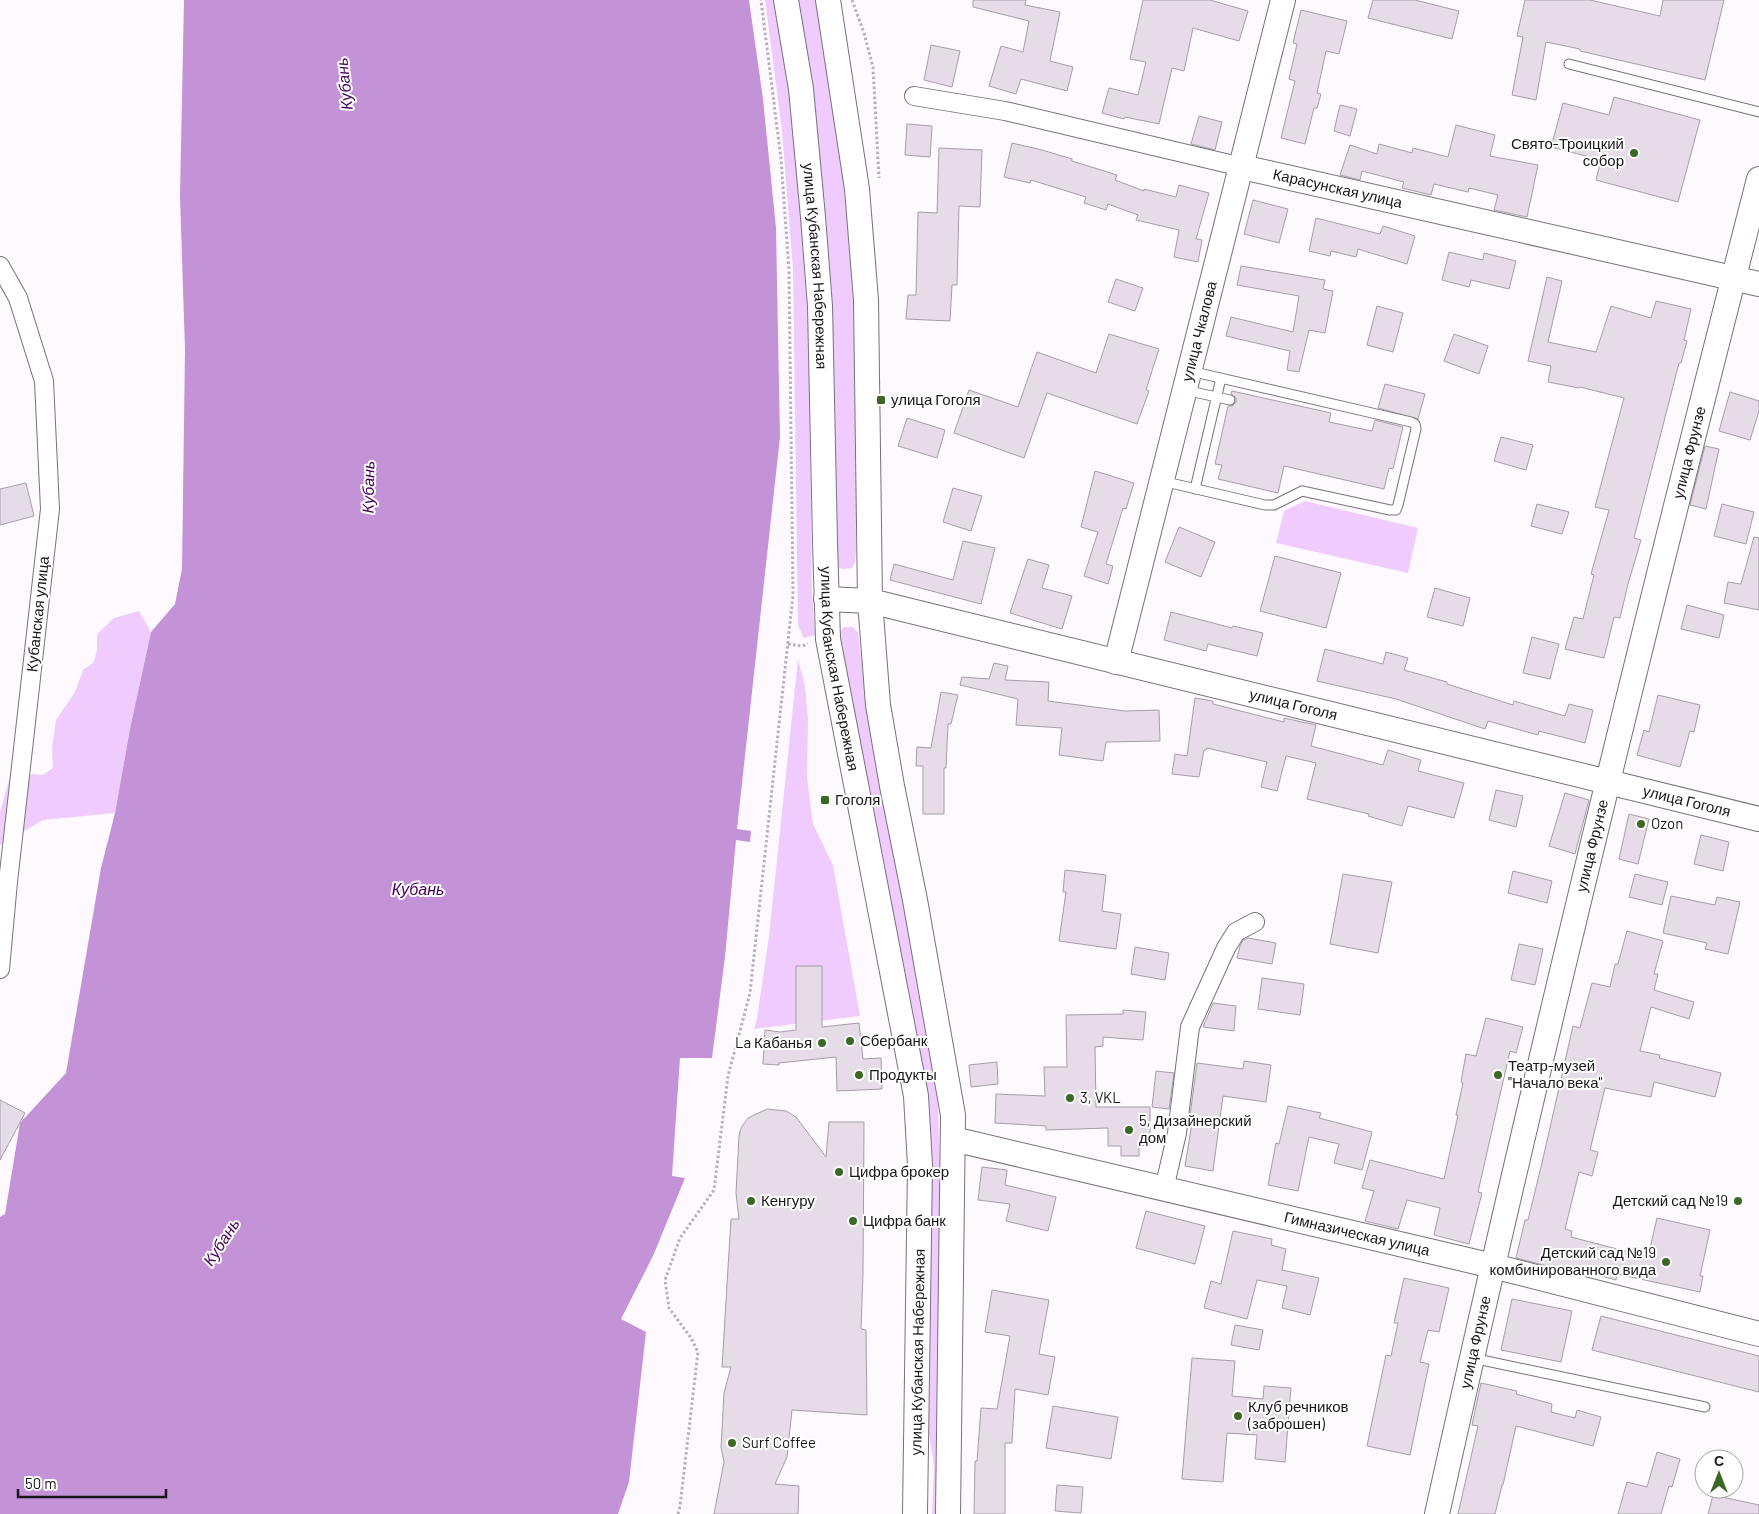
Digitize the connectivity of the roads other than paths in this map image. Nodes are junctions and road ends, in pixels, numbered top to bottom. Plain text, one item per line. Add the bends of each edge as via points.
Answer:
1 (786, 0) edge
2 (828, 0) edge
3 (1283, 0) edge
4 (1569, 64) dead end
5 (914, 96) dead end
6 (1759, 112) edge
7 (1242, 167) junction
8 (1759, 179) edge
9 (0, 266) edge
10 (1734, 278) junction
11 (1759, 284) edge
12 (1221, 378) junction
13 (1187, 380) junction
14 (1217, 397) junction
15 (1230, 400) dead end
16 (1162, 481) junction
17 (1196, 489) junction
18 (826, 599) junction
19 (870, 602) junction
20 (1116, 662) junction
21 (1607, 782) junction
22 (1759, 819) edge
23 (1255, 922) dead end
24 (0, 969) edge
25 (954, 1139) junction
26 (1164, 1189) junction
27 (1493, 1266) junction
28 (1759, 1334) edge
29 (1472, 1358) junction
30 (1705, 1407) dead end
31 (915, 1514) edge
32 (948, 1514) edge
33 (1437, 1514) edge

1 - 18 street, улица Кубанская Набережная via 801,90 820,306
2 - 19 street via 856,189 866,300
3 - 7 street, улица Чкалова
4 - 6 lane
5 - 7 street, Карасунская улица via 1005,111
7 - 10 street, Карасунская улица
7 - 13 street, улица Чкалова
8 - 10 street, улица Фрунзе
9 - 24 street, Кубанская улица via 18,298 44,381 50,508
10 - 11 street, Карасунская улица
10 - 21 street, улица Фрунзе
12 - 13 lane
12 - 14 lane
12 - 17 lane via 1412,422 1416,429 1396,510 1309,491 1302,491 1274,505 1265,505
13 - 14 lane
13 - 16 street, улица Чкалова
14 - 15 lane
14 - 17 lane
16 - 17 lane
16 - 20 street, улица Чкалова
18 - 19 street, улица Гоголя
18 - 31 street, улица Кубанская Набережная via 828,639 837,690 916,1096 920,1164
19 - 20 street, улица Гоголя
19 - 25 street via 878,705 953,1115
20 - 21 street, улица Гоголя
21 - 22 street, улица Гоголя
21 - 27 street, улица Фрунзе
23 - 26 street via 1236,932 1231,940 1190,1027 1177,1133
25 - 26 street, Гимназическая улица
25 - 32 street
26 - 27 street, Гимназическая улица
27 - 28 street, Гимназическая улица
27 - 29 street, улица Фрунзе
29 - 30 lane
29 - 33 street, улица Фрунзе

